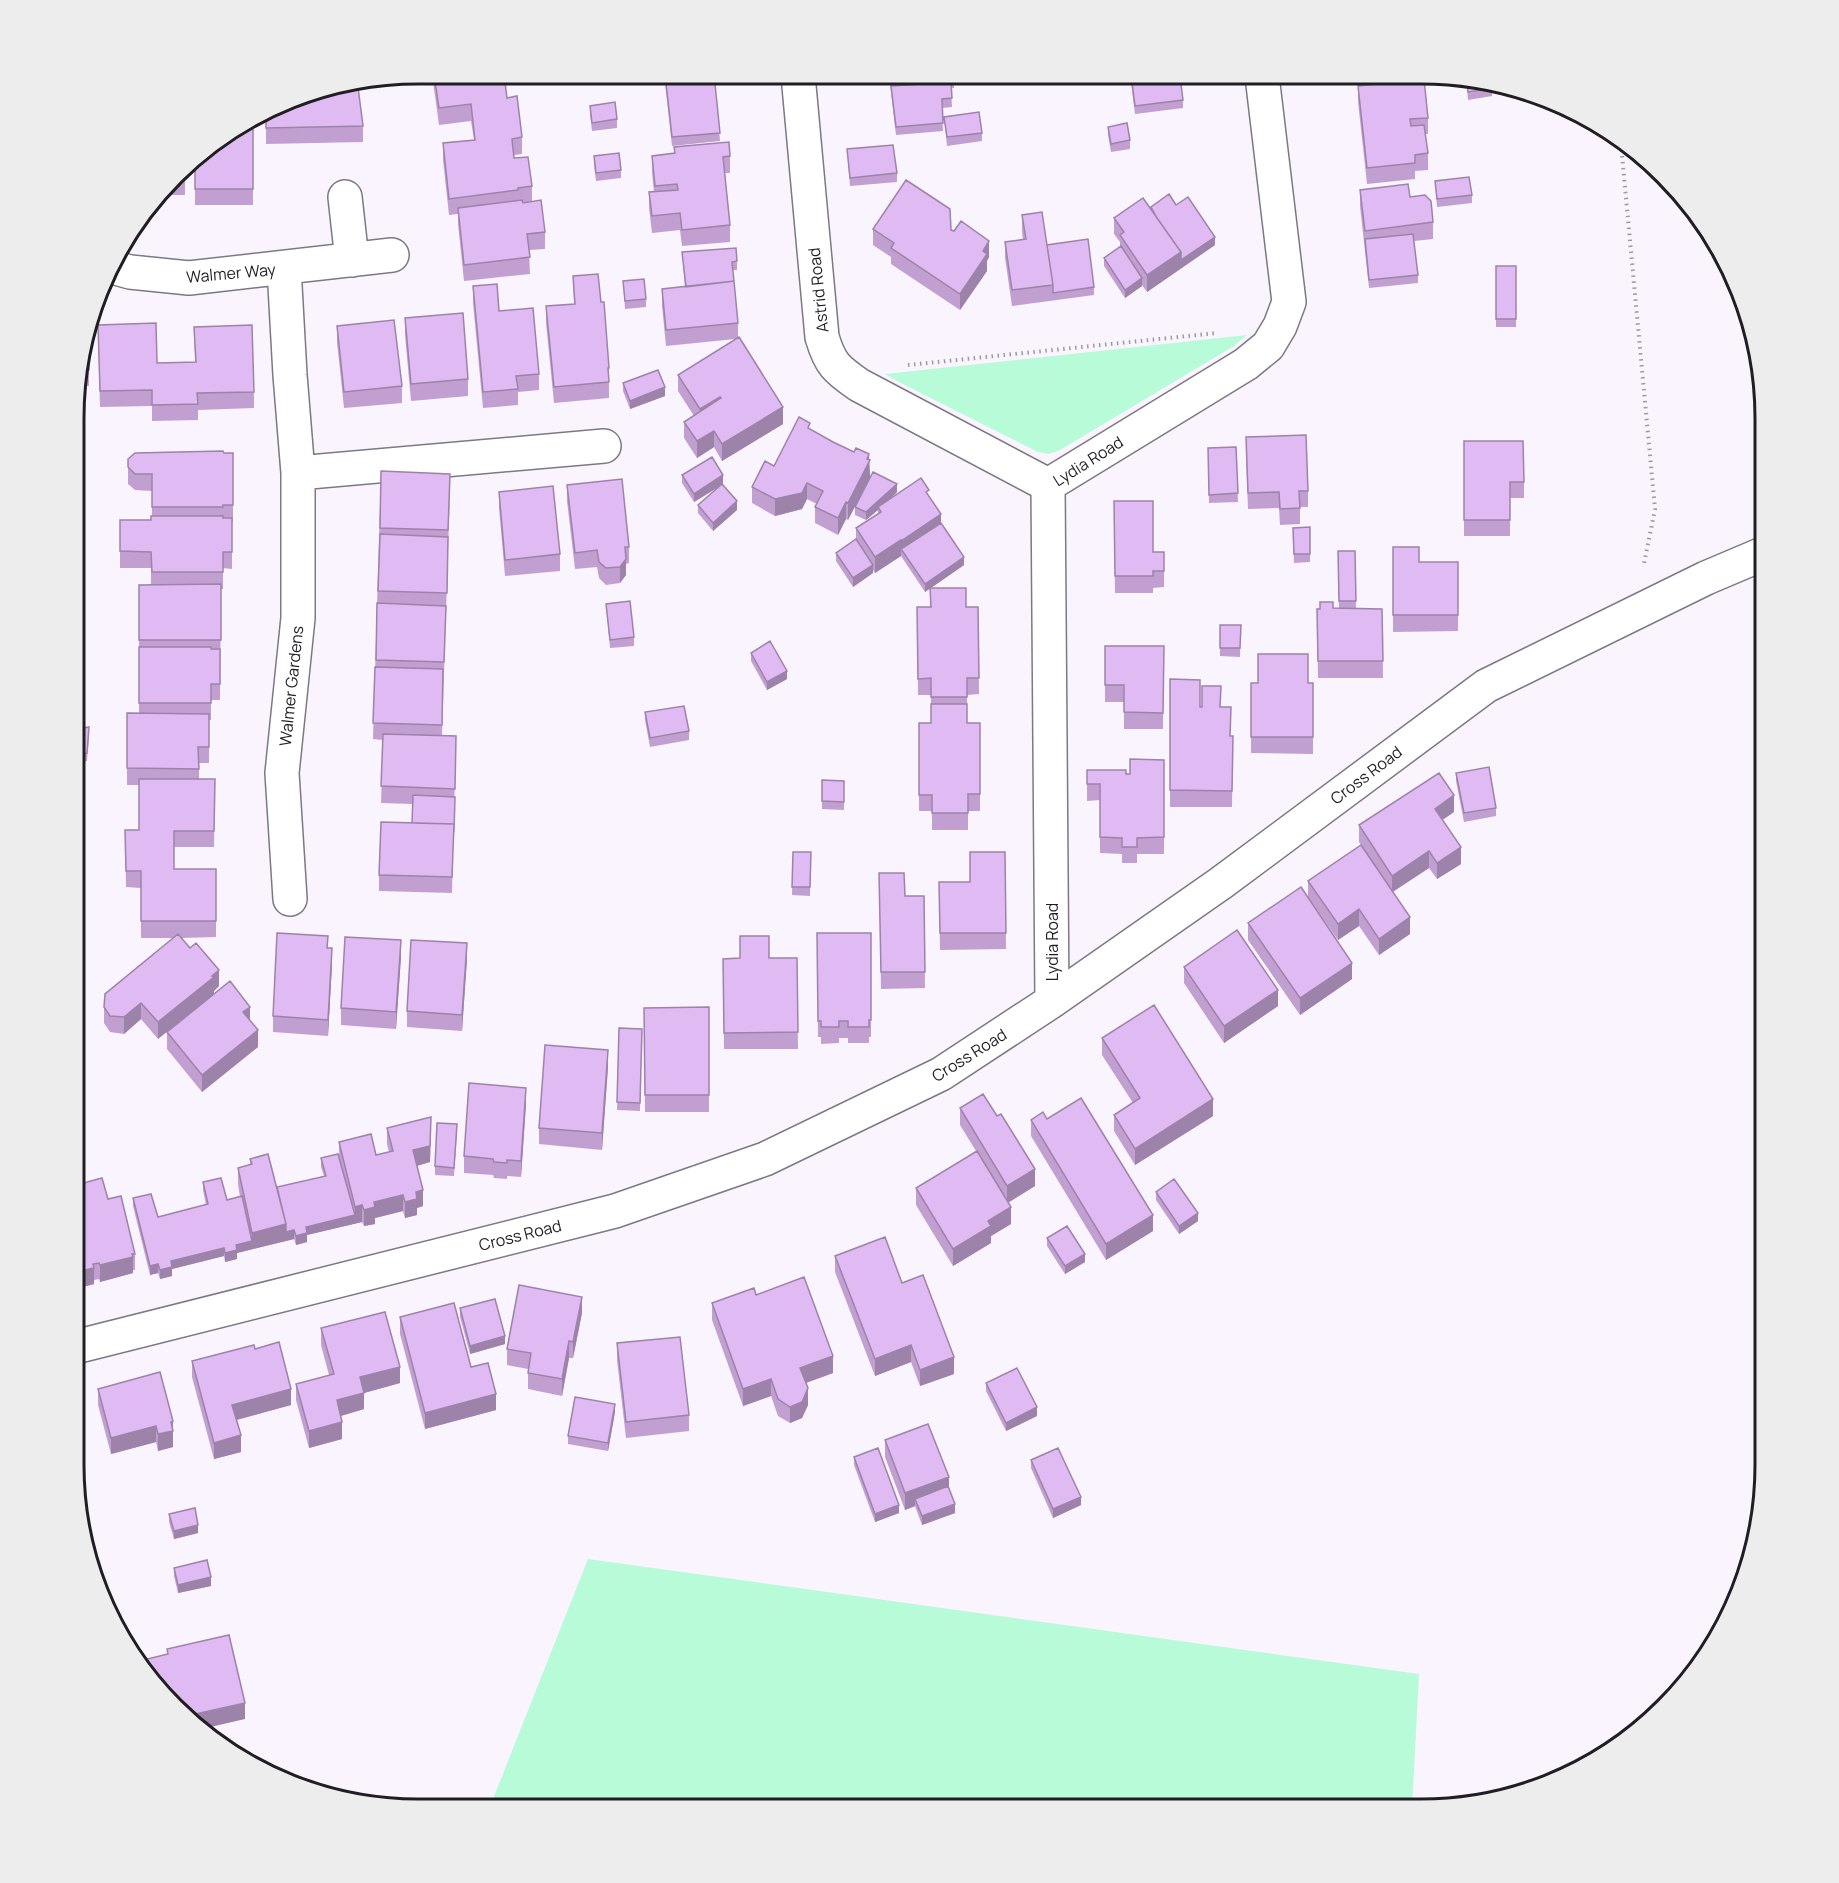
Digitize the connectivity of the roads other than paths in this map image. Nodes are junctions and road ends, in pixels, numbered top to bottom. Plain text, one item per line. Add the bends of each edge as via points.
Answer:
1 (799, 84) edge
2 (1263, 84) edge
3 (345, 197) dead end
4 (392, 255) dead end
5 (352, 260) junction
6 (284, 268) junction
7 (118, 269) edge
8 (604, 446) dead end
9 (298, 473) junction
10 (1048, 485) junction
11 (1755, 557) edge
12 (290, 899) dead end
13 (1052, 1001) junction
14 (84, 1345) edge

1 - 10 street, Astrid Road via 822,337 828,356 839,372 859,385
2 - 10 street, Lydia Road via 1289,302 1280,326 1269,346 1246,364
3 - 5 street
4 - 5 street, Walmer Way
5 - 6 street, Walmer Way
6 - 7 street, Walmer Way via 189,278
6 - 9 street, Walmer Gardens
8 - 9 street
9 - 12 street, Walmer Gardens via 298,618 282,773
10 - 13 street, Lydia Road
11 - 13 street, Cross Road via 1486,686 1221,883
13 - 14 street, Cross Road via 941,1074 765,1160 615,1211

